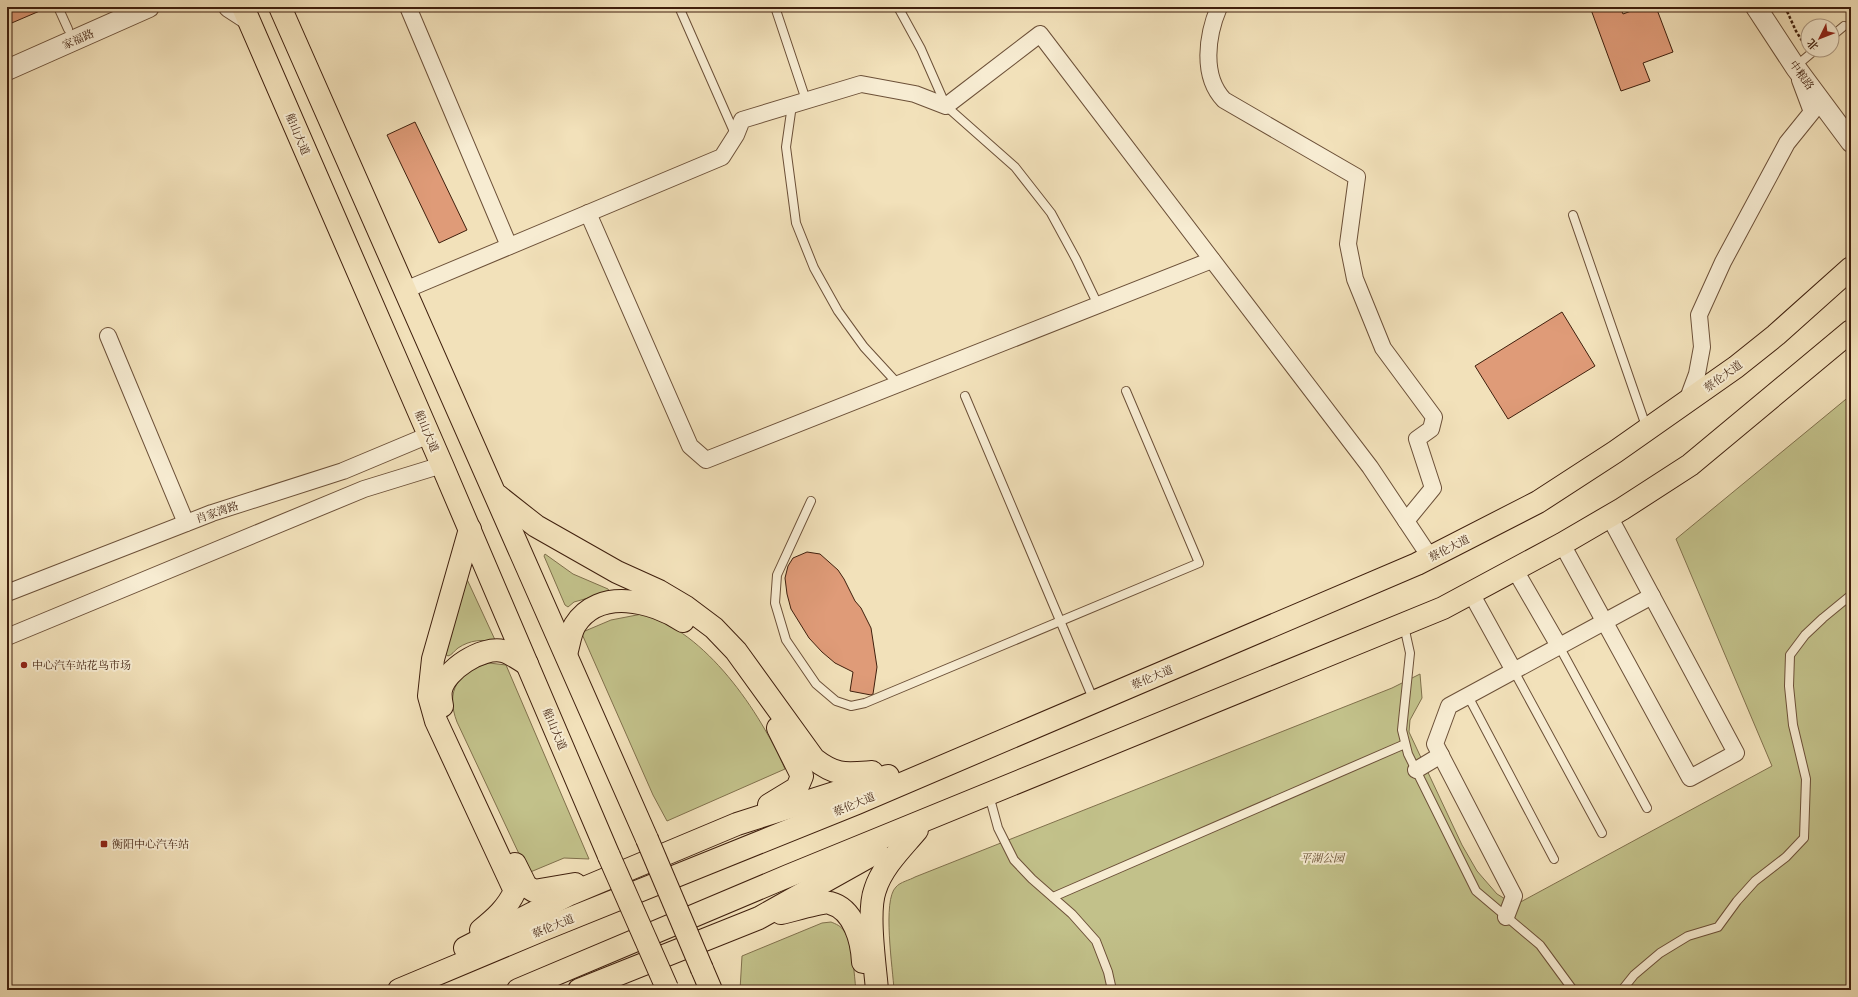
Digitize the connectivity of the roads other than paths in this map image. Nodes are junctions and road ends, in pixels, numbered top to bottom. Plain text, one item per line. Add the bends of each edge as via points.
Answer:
1 (58, 7) edge
2 (118, 7) edge
3 (150, 7) edge
4 (229, 7) edge
5 (280, 7) edge
6 (408, 7) edge
7 (679, 7) edge
8 (775, 7) edge
9 (898, 7) edge
10 (1219, 7) edge
11 (1756, 7) edge
12 (1766, 7) edge
13 (246, 13) edge
14 (1844, 26) dead end
15 (68, 29) junction
16 (1840, 29) edge
17 (1800, 50) edge
18 (1800, 52) edge
19 (7, 56) edge
20 (1806, 58) edge
21 (7, 70) edge
22 (799, 103) junction
23 (946, 106) junction
24 (1851, 121) edge
25 (736, 135) junction
26 (1851, 142) edge
27 (588, 213) junction
28 (1573, 215) dead end
29 (509, 246) junction
30 (1212, 260) junction
31 (1851, 268) edge
32 (405, 290) junction
33 (1098, 305) junction
34 (1851, 331) edge
35 (108, 336) dead end
36 (898, 384) junction
37 (1126, 391) dead end
38 (965, 396) dead end
39 (1687, 401) junction
40 (1647, 429) junction
41 (429, 435) junction
42 (442, 465) junction
43 (495, 494) junction
44 (811, 501) dead end
45 (1609, 516) junction
46 (1406, 521) junction
47 (186, 523) junction
48 (470, 529) junction
49 (1562, 544) junction
50 (1430, 557) junction
51 (1515, 570) junction
52 (7, 593) edge
53 (1471, 593) junction
54 (1851, 595) edge
55 (1652, 596) junction
56 (1060, 621) junction
57 (1604, 622) junction
58 (1404, 626) junction
59 (7, 637) edge
60 (1559, 646) junction
61 (566, 654) junction
62 (527, 664) junction
63 (1514, 671) junction
64 (1468, 696) junction
65 (1094, 702) junction
66 (1002, 741) junction
67 (1405, 744) junction
68 (1441, 755) junction
69 (915, 768) junction
70 (1416, 770) junction
71 (988, 794) junction
72 (967, 803) junction
73 (1647, 808) dead end
74 (737, 824) junction
75 (917, 830) junction
76 (1602, 833) dead end
77 (1554, 859) dead end
78 (606, 879) junction
79 (1053, 897) junction
80 (1506, 917) junction
81 (759, 918) junction
82 (431, 966) junction
83 (587, 988) edge
84 (668, 989) edge
85 (386, 990) edge
86 (399, 990) edge
87 (518, 990) edge
88 (711, 990) edge
89 (866, 990) edge
90 (877, 990) edge
91 (1112, 990) edge
92 (1573, 990) edge
93 (1622, 990) edge

1 - 15 lane
2 - 15 street, 家福路
3 - 21 street, 家福路
4 - 13 street
5 - 32 highway
6 - 29 street
7 - 25 lane
8 - 22 lane
9 - 23 lane via 921,49
10 - 46 street via 1213,22 1208,58 1210,76 1217,92 1224,100 1357,177 1348,244 1355,278 1383,348 1434,417 1430,429 1417,439 1433,488
11 - 18 street, 中粮路
12 - 17 street, 中粮路
13 - 41 highway, 船山大道
14 - 16 lane
15 - 19 street, 家福路
20 - 24 street, 中粮路 via 1838,108
20 - 26 street, 中粮路
20 - 39 street via 1812,112 1788,142 1723,262 1699,315 1702,347 1697,374
22 - 23 street via 861,84 915,94
22 - 25 street via 742,120
22 - 36 lane via 786,147 796,223 814,268 838,311 864,347
23 - 30 street via 1040,34
23 - 33 lane via 1015,167 1051,214
25 - 27 street via 722,157
27 - 29 street
27 - 36 street via 690,446 706,460
28 - 40 lane
29 - 32 street
30 - 33 street
30 - 46 street via 1370,467
31 - 39 highway, 蔡伦大道 via 1776,336
32 - 43 highway
33 - 36 street
34 - 45 highway via 1690,465
35 - 47 street
37 - 56 lane via 1199,563
38 - 56 lane
39 - 40 highway, 蔡伦大道
40 - 50 highway, 蔡伦大道 via 1538,502
41 - 42 highway, 船山大道
41 - 47 street, 肖家湾路 via 343,471
42 - 48 highway, 船山大道
42 - 59 street via 364,489
43 - 61 highway
43 - 69 highway via 536,526 617,572 659,591 714,628 736,652 814,759 827,769 844,774
44 - 56 lane via 777,575 775,603 786,640 816,684 836,702 851,706 865,702
45 - 49 highway
45 - 55 street
46 - 50 street
47 - 52 street, 肖家湾路
48 - 62 highway, 船山大道
48 - 82 highway via 433,659 429,696 436,721 515,891 499,916
49 - 51 highway
49 - 57 street
50 - 65 highway, 蔡伦大道
51 - 53 highway
51 - 60 street
53 - 58 highway
53 - 63 street
54 - 93 lane via 1822,618 1790,655 1793,725 1806,779 1804,838 1755,881 1736,901 1718,927 1688,936 1660,953 1634,975
55 - 57 street
55 - 57 street via 1736,753 1690,778
56 - 65 lane
57 - 60 street
58 - 67 lane via 1410,653 1402,730
58 - 71 highway
60 - 63 street
60 - 73 lane
61 - 74 highway via 575,625 588,610 620,601 643,603 669,612 700,633 730,661 781,731 802,776 797,788
61 - 88 highway, bridge
62 - 78 highway via 502,651 480,653 463,662 445,679 440,691 442,706 526,886 534,891
62 - 84 highway, 船山大道, bridge
63 - 64 street
63 - 76 lane
64 - 68 street via 1450,706 1435,744
64 - 77 lane
65 - 66 highway, 蔡伦大道
66 - 69 highway
66 - 86 highway, 蔡伦大道
67 - 70 lane
67 - 79 lane
68 - 70 street
68 - 80 street via 1514,896
69 - 74 highway
70 - 80 lane via 1476,890
71 - 72 highway
71 - 79 lane via 998,828 1014,860
72 - 75 highway
72 - 87 highway
74 - 78 highway
75 - 81 highway
75 - 90 highway via 887,867 874,890 871,918
78 - 82 highway via 570,894
79 - 91 lane via 1096,941
80 - 92 lane via 1540,945
81 - 83 highway
81 - 89 highway via 830,903 843,910 855,926 862,948
82 - 85 highway

